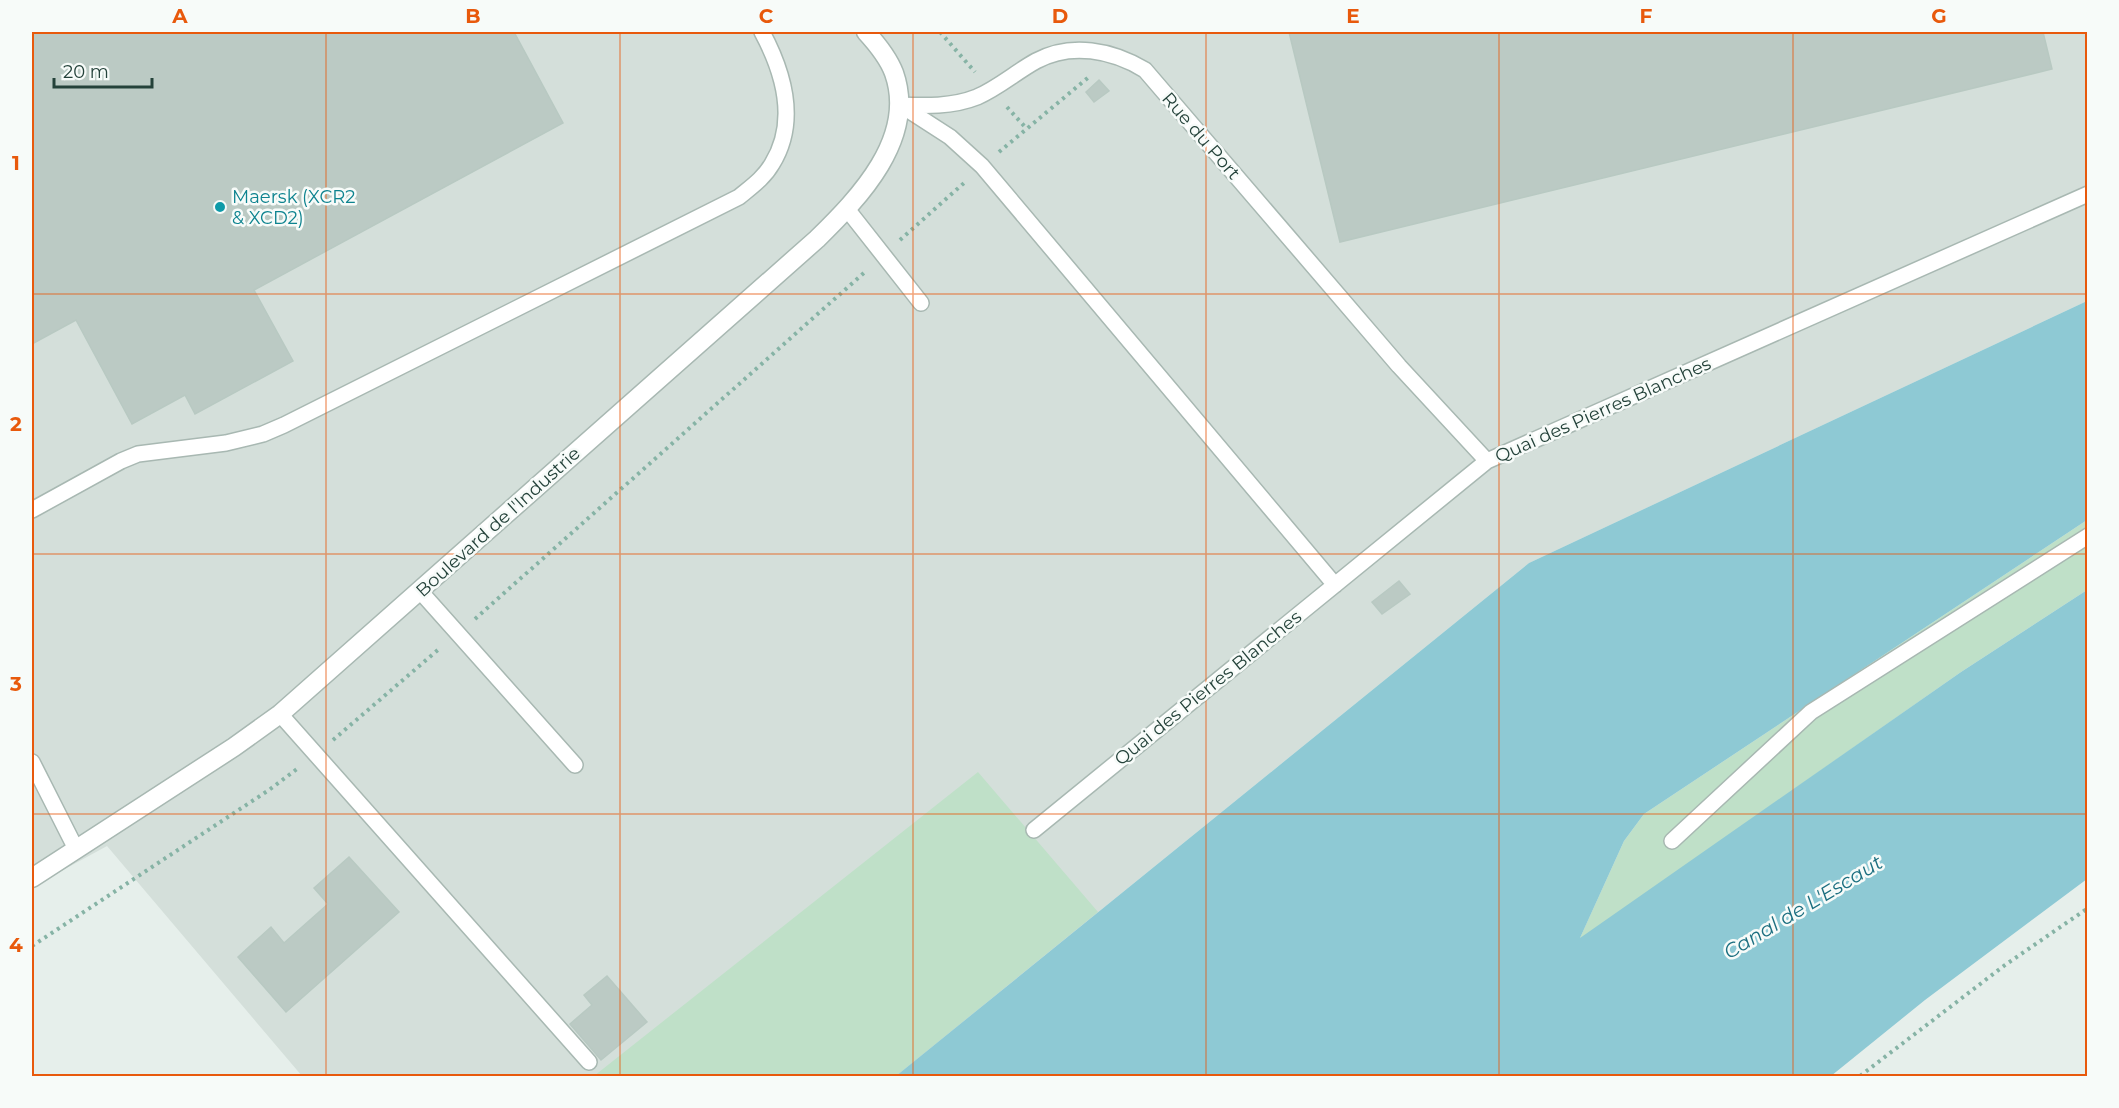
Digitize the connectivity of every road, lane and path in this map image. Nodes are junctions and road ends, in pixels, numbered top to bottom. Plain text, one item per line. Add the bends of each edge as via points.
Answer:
1 (762, 32) edge
2 (866, 32) edge
3 (1116, 55) junction
4 (899, 105) junction
5 (982, 166) junction
6 (2088, 194) edge
7 (847, 209) junction
8 (884, 255) junction
9 (921, 303) dead end
10 (1486, 461) junction
11 (32, 510) edge
12 (2088, 536) edge
13 (1335, 585) junction
14 (420, 591) junction
15 (458, 634) junction
16 (280, 714) junction
17 (316, 754) junction
18 (32, 762) edge
19 (575, 765) dead end
20 (1034, 830) dead end
21 (1672, 841) dead end
22 (76, 849) junction
23 (32, 878) edge
24 (2088, 908) edge
25 (32, 946) edge
26 (589, 1062) dead end
27 (1860, 1077) edge

1 - 11 lane via 782,81 786,123 772,165 739,197 284,425 226,443 138,454
2 - 4 street via 893,71
3 - 4 lane, Rue du Port via 1056,52 977,97 929,106
3 - 5 path
3 - 10 lane, Rue du Port via 1145,70 1398,366
4 - 5 lane via 950,137
4 - 7 street, Boulevard de l'Industrie via 878,171
5 - 8 path
5 - 13 lane
6 - 10 lane, Quai des Pierres Blanches
7 - 8 lane
7 - 14 street, Boulevard de l'Industrie
8 - 9 lane
8 - 15 path
10 - 13 lane, Quai des Pierres Blanches
12 - 21 lane via 1811,712
13 - 20 lane, Quai des Pierres Blanches
14 - 15 lane
14 - 16 street, Boulevard de l'Industrie
15 - 17 path
15 - 19 lane
16 - 17 lane
16 - 22 street, Boulevard de l'Industrie
17 - 25 path via 269,790
17 - 26 lane
18 - 22 lane
22 - 23 street, Boulevard de l'Industrie
24 - 27 path via 1996,971

